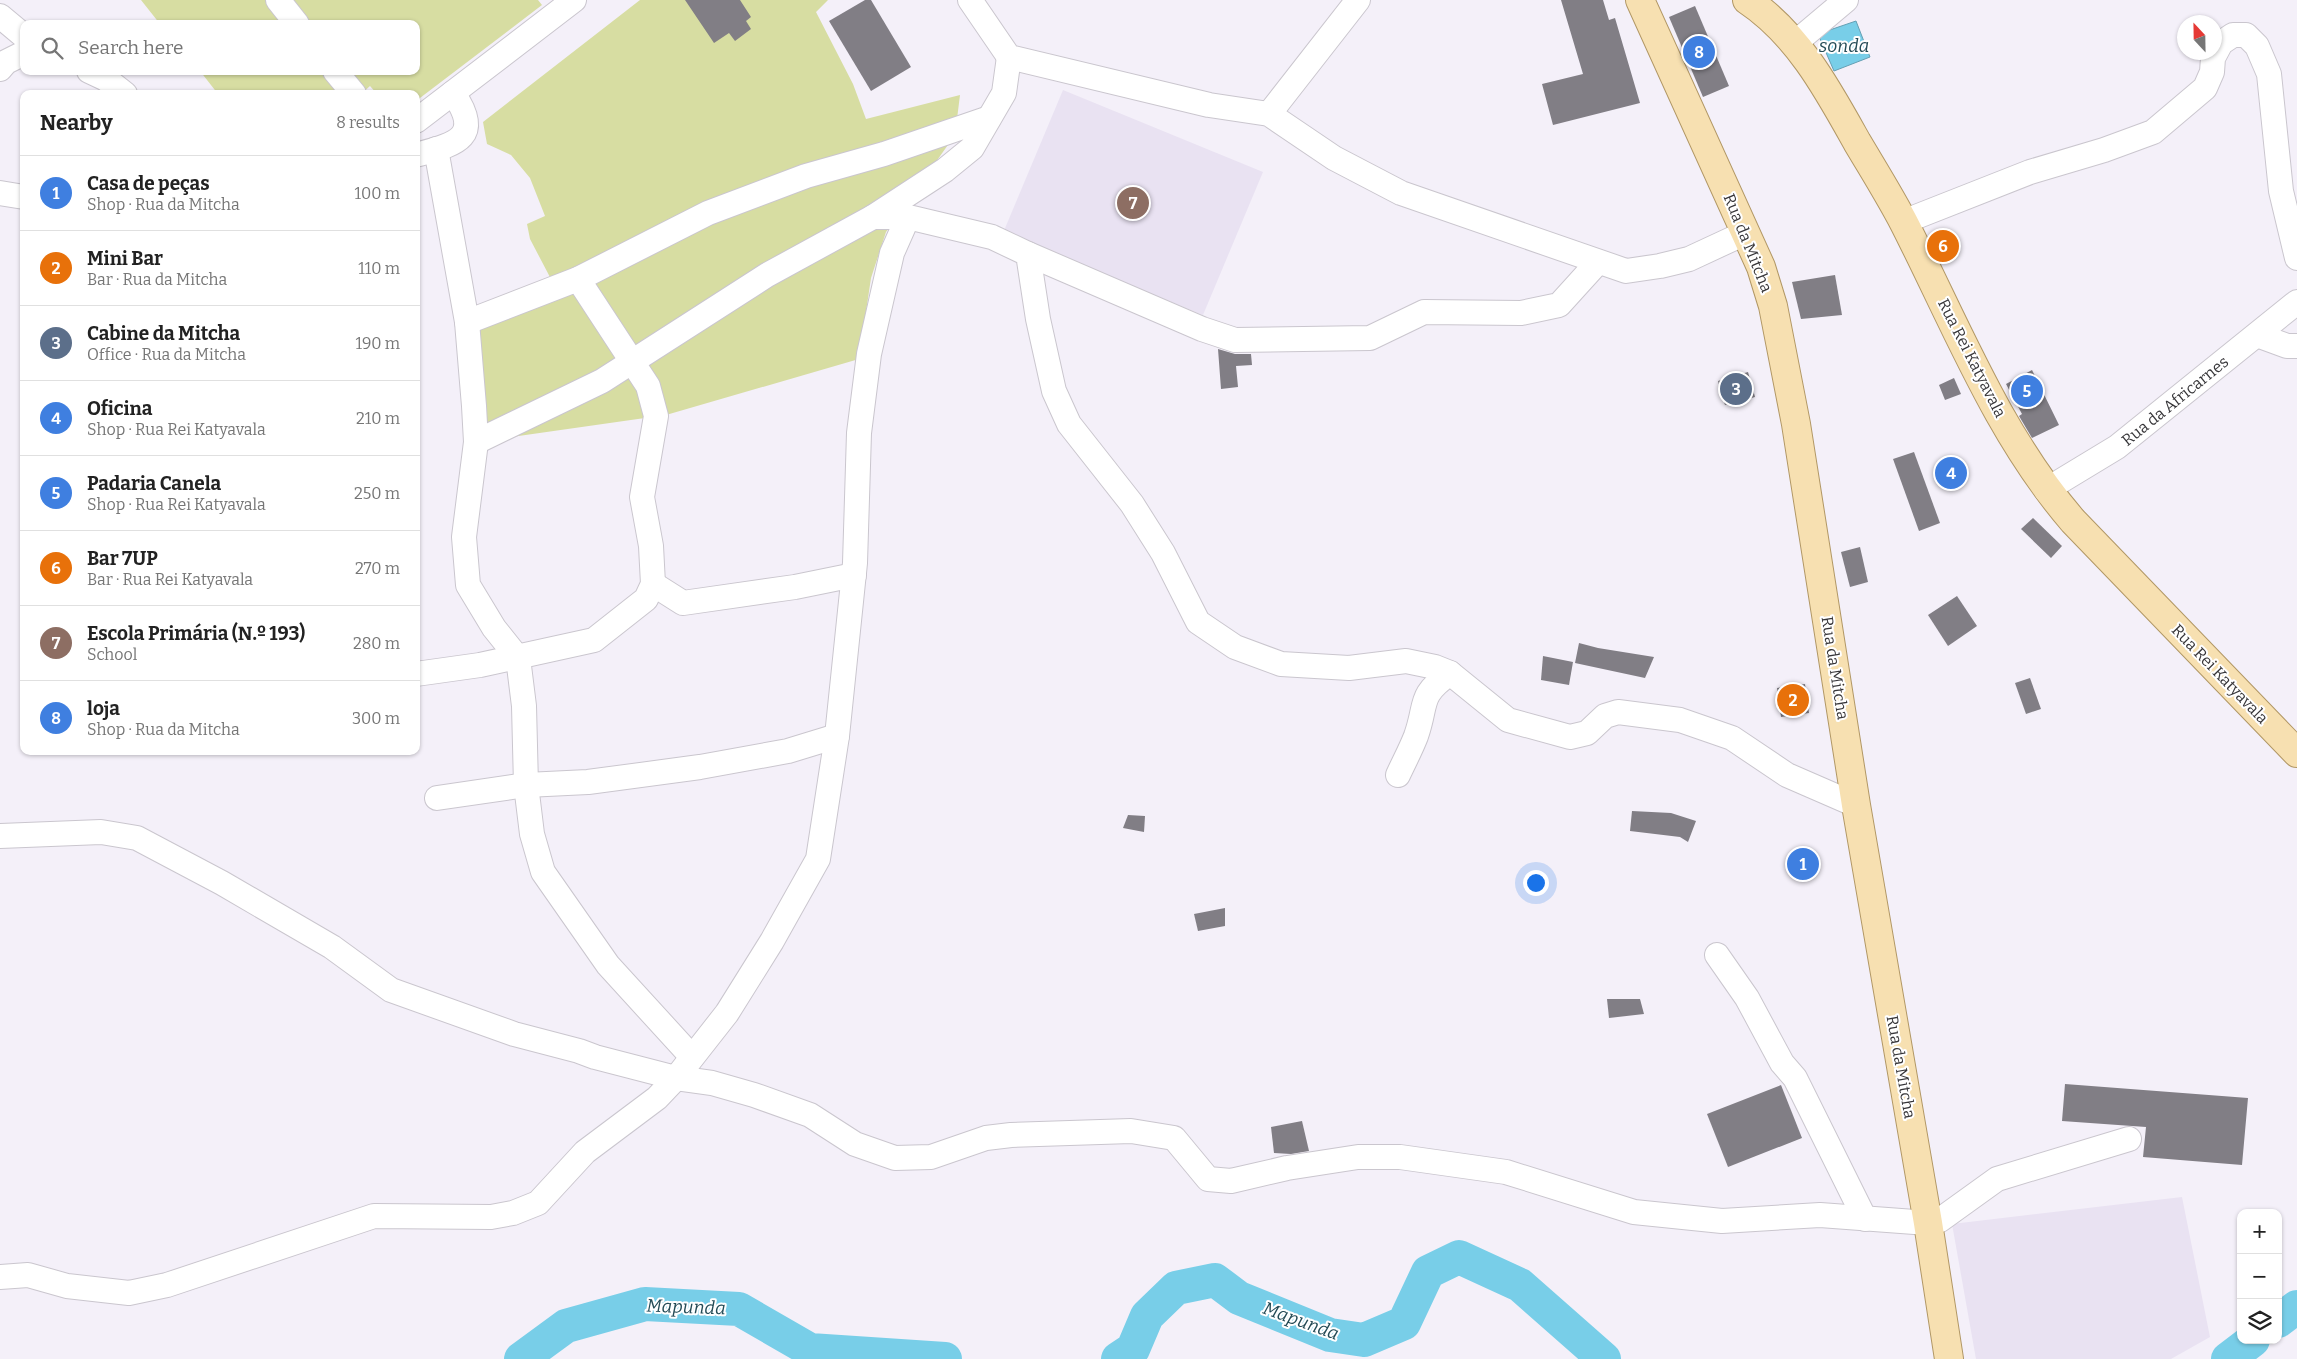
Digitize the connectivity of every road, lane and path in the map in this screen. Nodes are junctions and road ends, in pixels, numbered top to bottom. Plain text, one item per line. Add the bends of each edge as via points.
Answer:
1 (278, 0) edge
2 (970, 0) edge
3 (1358, 0) edge
4 (1640, 0) edge
5 (1747, 0) edge
6 (1846, 0) edge
7 (565, 2) edge
8 (0, 16) edge
9 (294, 20) edge
10 (20, 33) edge
11 (1795, 42) junction
12 (20, 55) edge
13 (1009, 58) junction
14 (0, 69) edge
15 (97, 75) edge
16 (339, 75) edge
17 (120, 90) edge
18 (351, 90) edge
19 (453, 93) junction
20 (1269, 114) junction
21 (420, 118) edge
22 (989, 118) junction
23 (426, 152) edge
24 (0, 193) edge
25 (20, 197) edge
26 (873, 216) junction
27 (908, 216) junction
28 (1903, 222) junction
29 (1745, 233) junction
30 (1028, 254) junction
31 (2297, 258) edge
32 (1598, 262) junction
33 (578, 279) junction
34 (2297, 302) edge
35 (467, 322) junction
36 (2256, 335) junction
37 (2297, 346) edge
38 (632, 362) junction
39 (476, 442) junction
40 (2046, 490) junction
41 (854, 575) junction
42 (653, 584) junction
43 (518, 658) junction
44 (420, 673) edge
45 (1450, 673) junction
46 (837, 736) junction
47 (2297, 753) edge
48 (1398, 775) dead end
49 (526, 785) junction
50 (437, 798) dead end
51 (1856, 805) junction
52 (0, 836) edge
53 (1717, 955) dead end
54 (692, 1057) junction
55 (676, 1078) junction
56 (2129, 1139) dead end
57 (1865, 1219) junction
58 (1928, 1223) junction
59 (0, 1277) edge
60 (1949, 1359) edge

1 - 9 street
2 - 13 street
3 - 20 street
4 - 29 main road, Rua da Mitcha
5 - 11 main road, Rua Rei Katyavala
6 - 11 street
7 - 19 street
8 - 10 street
11 - 28 main road, Rua Rei Katyavala via 1834,101
12 - 14 street
13 - 20 street via 1209,105
13 - 22 street via 1004,93
15 - 17 street
16 - 18 street
19 - 21 street
19 - 23 street via 462,107 466,124 464,133 457,142
20 - 32 street via 1334,158 1401,193
22 - 26 street via 972,148 945,170
22 - 33 street via 884,154 806,176 717,210
23 - 35 street
24 - 25 street
26 - 27 street
26 - 38 street via 767,275
27 - 30 street via 992,237
27 - 41 street via 892,253 869,354 859,433
28 - 31 street via 2030,172 2153,132 2205,88 2221,42 2233,35 2246,34 2257,46 2269,74 2281,191
28 - 40 main road, Rua Rei Katyavala via 1987,392
29 - 32 street via 1689,259 1660,266 1626,271
29 - 51 main road, Rua da Mitcha via 1761,267 1773,306 1795,415
30 - 32 street via 1202,329 1235,340 1370,338 1424,312 1521,313 1560,305
30 - 45 street via 1054,392 1069,424 1132,504 1163,554 1198,622 1234,647 1281,664 1350,668 1406,661
33 - 35 street
33 - 38 street
34 - 36 street, Rua da Africarnes
35 - 39 street
36 - 37 street via 2287,346
36 - 40 street, Rua da Africarnes via 2117,448
38 - 39 street via 551,407
38 - 42 street via 648,386 656,416 642,497 651,546
39 - 43 street via 464,537 468,585 494,628
40 - 47 main road, Rua Rei Katyavala
41 - 42 street via 683,603
41 - 46 street
42 - 43 street via 646,599 594,640
43 - 44 street
43 - 49 street via 524,706
45 - 48 street via 1432,686 1425,699 1416,735
45 - 51 street via 1508,720 1570,736 1587,733 1605,716 1618,712 1680,720 1732,738 1787,775
46 - 49 street via 788,751 700,767 588,782
46 - 54 street via 818,858 732,1005
49 - 50 street
49 - 54 street via 532,834 543,872 608,965
51 - 58 main road, Rua da Mitcha
52 - 55 street via 101,832 137,838 332,947 391,990 514,1034
53 - 57 street via 1795,1078
54 - 55 street
55 - 57 street via 712,1083 810,1115 855,1144 895,1158 931,1157 986,1138 1131,1131 1174,1138 1208,1179 1231,1181 1358,1157 1400,1157 1506,1172 1634,1212 1722,1221 1820,1215
55 - 59 street via 657,1098 585,1152 538,1203 513,1213 491,1217 374,1216 167,1285 129,1294 67,1286 28,1275
56 - 58 street via 1998,1179 1940,1220
57 - 58 street
58 - 60 main road, Rua da Mitcha

